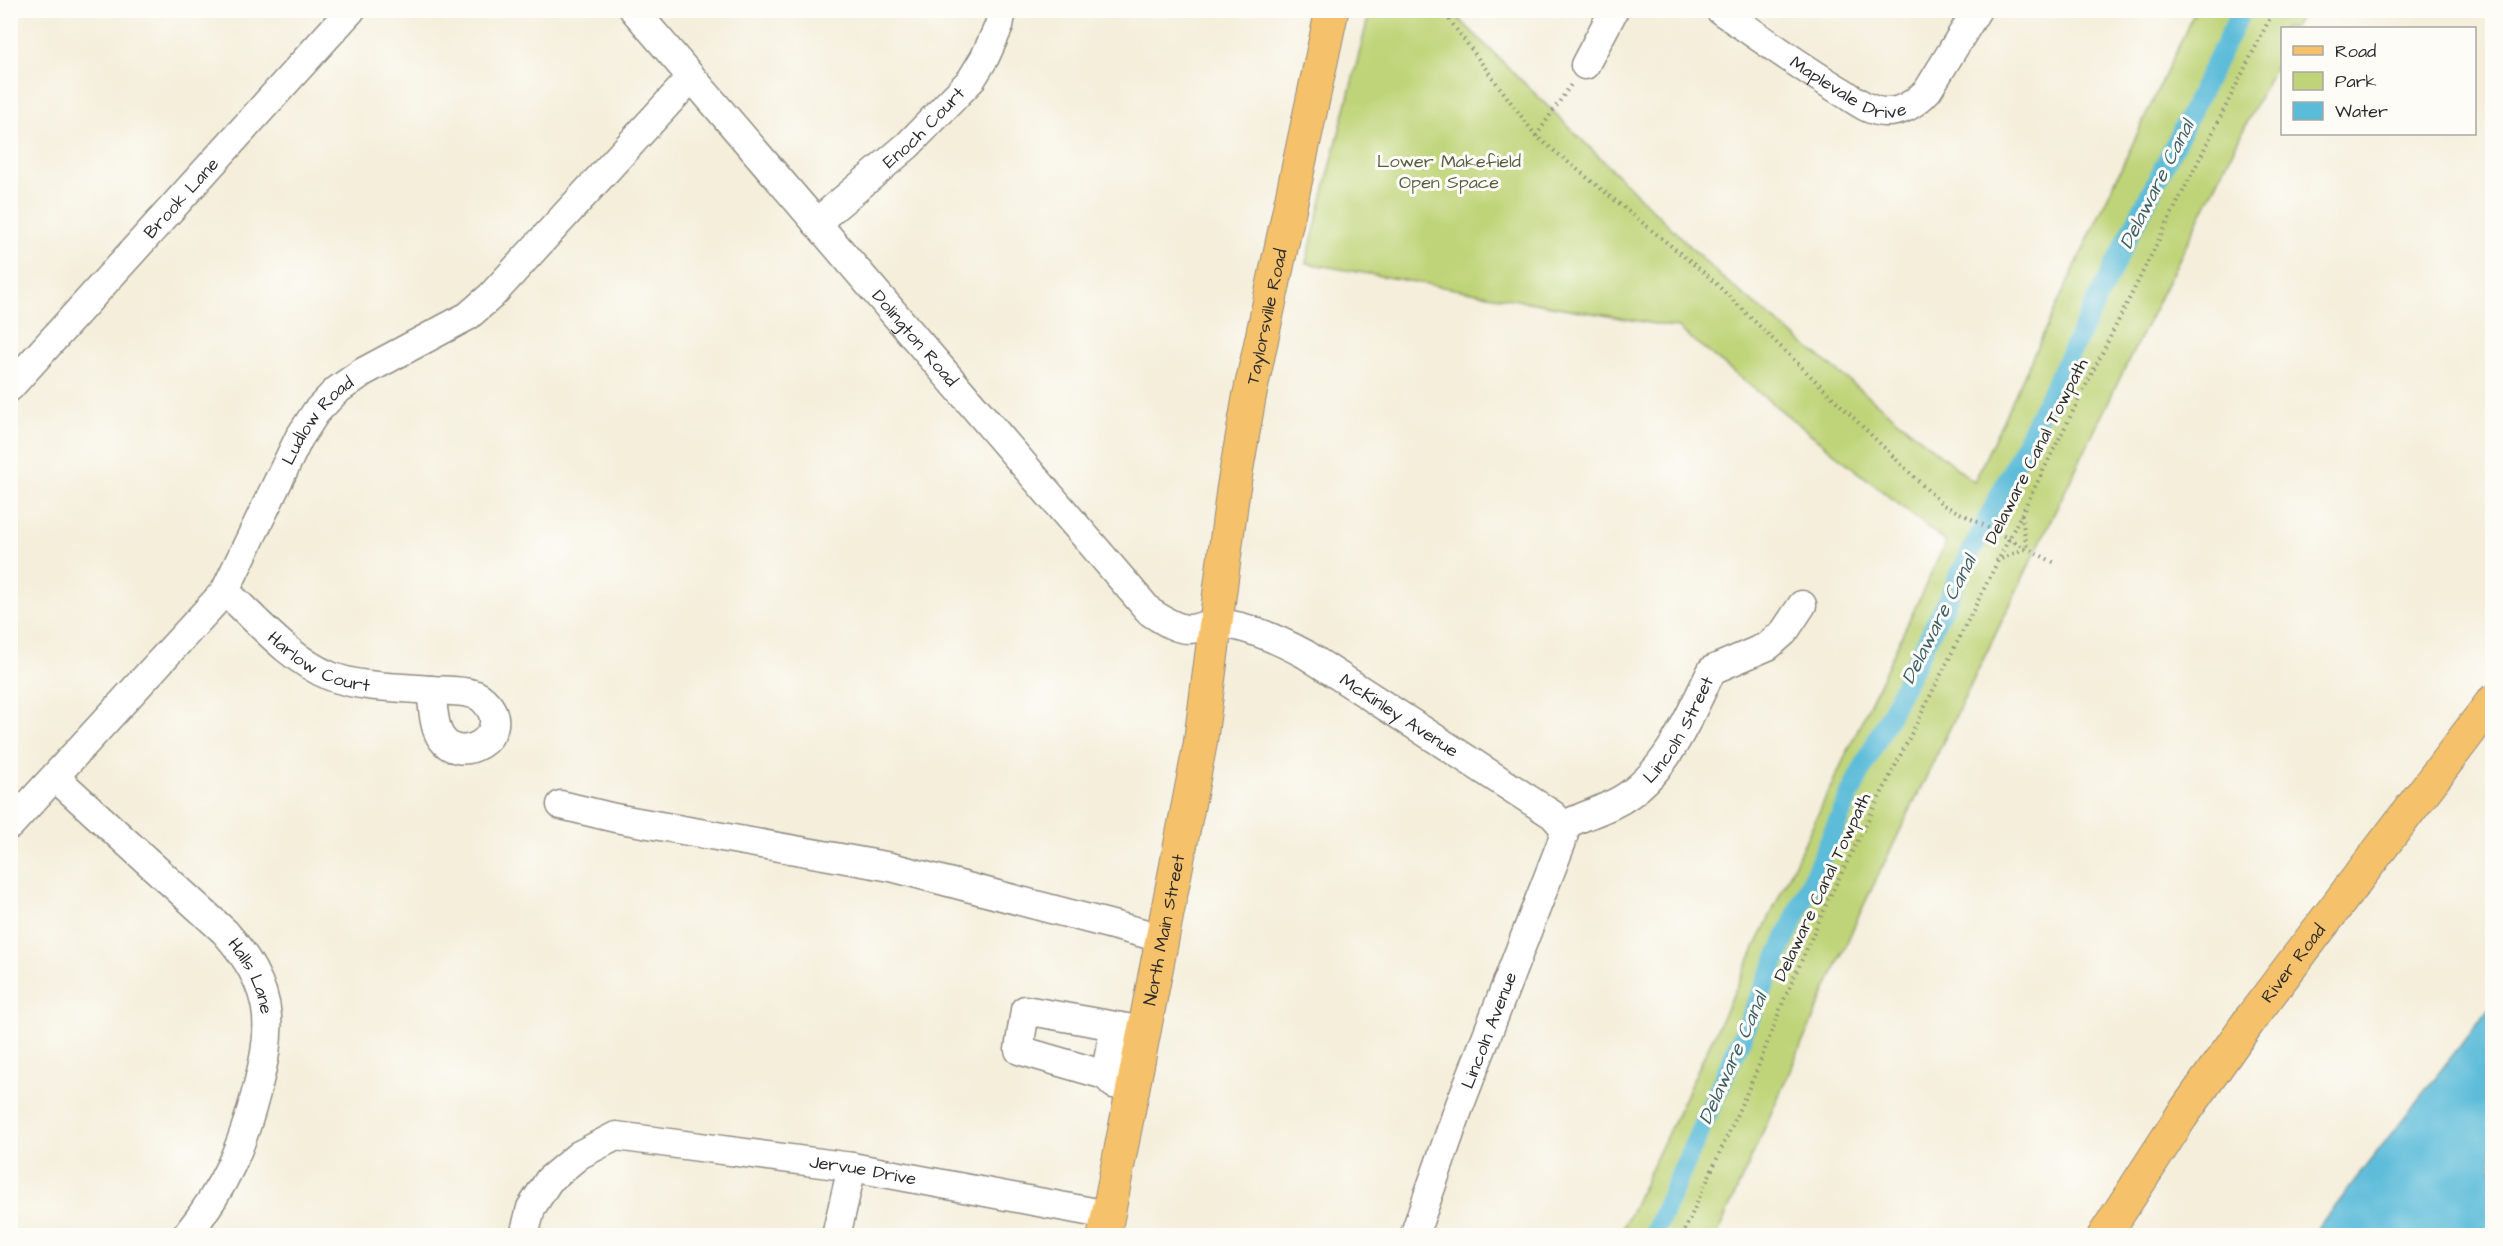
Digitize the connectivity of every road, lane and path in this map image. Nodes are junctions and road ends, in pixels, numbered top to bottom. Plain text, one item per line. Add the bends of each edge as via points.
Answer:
1 (351, 10) edge
2 (634, 10) edge
3 (1002, 10) edge
4 (1332, 10) edge
5 (1442, 10) edge
6 (1614, 10) edge
7 (1720, 10) edge
8 (1977, 10) edge
9 (2274, 10) edge
10 (1585, 65) joint
11 (691, 78) junction
12 (1536, 136) junction
13 (816, 223) junction
14 (10, 387) edge
15 (2021, 511) junction
16 (2026, 548) junction
17 (1996, 561) junction
18 (2055, 563) dead end
19 (225, 591) junction
20 (1802, 605) dead end
21 (1215, 623) junction
22 (431, 690) dead end
23 (2493, 702) edge
24 (55, 777) junction
25 (561, 805) dead end
26 (1568, 824) junction
27 (10, 825) edge
28 (1162, 938) junction
29 (1130, 1028) junction
30 (1119, 1082) junction
31 (852, 1167) junction
32 (1106, 1225) edge
33 (186, 1236) edge
34 (524, 1236) edge
35 (836, 1236) edge
36 (1414, 1236) edge
37 (1682, 1236) edge
38 (2104, 1236) edge

1 - 14 street, Brook Lane
2 - 11 street, Dolington Road
3 - 13 street, Enoch Court via 999,26 971,80 908,145
4 - 21 main road, Taylorsville Road via 1249,399
5 - 12 path
6 - 10 street
7 - 8 street, Maplevale Drive via 1821,79 1872,110 1885,112 1908,107 1928,90
9 - 15 path, Delaware Canal Towpath
10 - 12 path
11 - 13 street, Dolington Road
11 - 19 street, Ludlow Road via 491,296 468,316 363,372 336,391 316,412 299,438
12 - 16 path, bridge via 1708,276 1943,505
13 - 21 street, Dolington Road via 1150,612 1188,629
15 - 16 path
15 - 17 path, Delaware Canal Towpath
16 - 17 path
16 - 18 path
17 - 37 path, Delaware Canal Towpath via 1831,894
19 - 22 street, Harlow Court via 293,653 330,676
19 - 24 street, Ludlow Road
20 - 26 street, Lincoln Street via 1784,632 1768,646 1712,670 1673,747 1631,794
21 - 26 street, McKinley Avenue via 1257,632 1305,654
21 - 28 main road, North Main Street via 1200,745
23 - 38 main road, River Road via 2253,1017 2181,1117
24 - 27 street, Ludlow Road
24 - 33 street, Halls Lane via 225,932 243,952 262,993 267,1016 264,1064 245,1135 219,1188
25 - 28 street via 891,867
26 - 36 street, Lincoln Avenue via 1459,1107
28 - 29 main road, North Main Street
29 - 30 main road, North Main Street
29 - 30 street via 1024,1010 1019,1050
30 - 32 main road, North Main Street
31 - 32 street, Jervue Drive
31 - 34 street, Jervue Drive via 616,1136 579,1155 549,1180 531,1208
31 - 35 street

